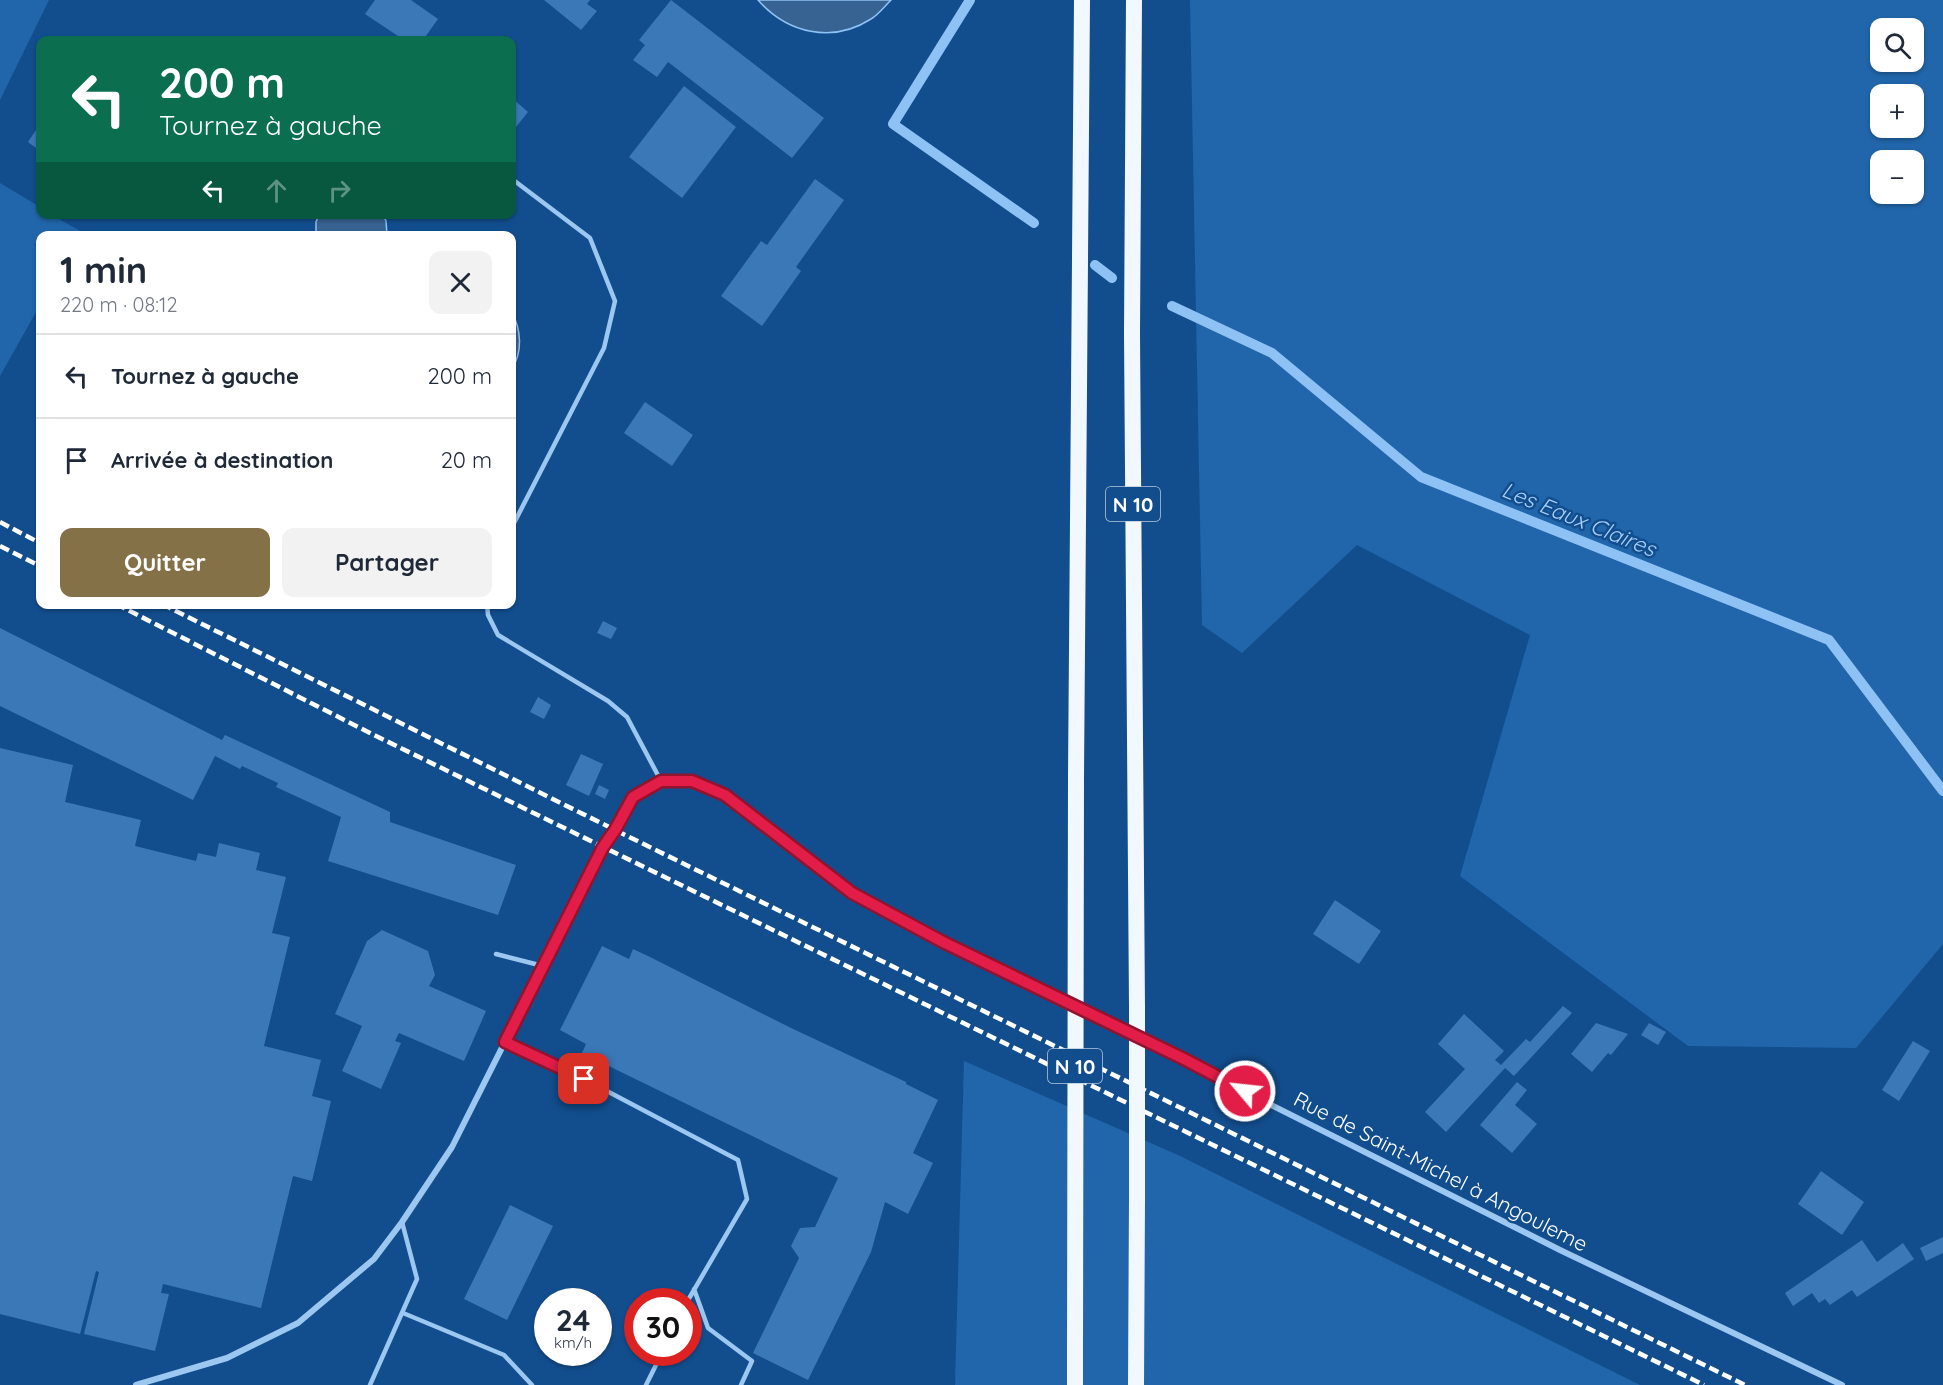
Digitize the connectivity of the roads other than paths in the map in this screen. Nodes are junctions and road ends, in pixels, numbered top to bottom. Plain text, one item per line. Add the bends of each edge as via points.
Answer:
1 (1082, 0) edge
2 (1134, 0) edge
3 (516, 182) edge
4 (516, 519) edge
5 (487, 609) edge
6 (661, 781) junction
7 (496, 954) dead end
8 (543, 966) junction
9 (505, 1042) junction
10 (402, 1222) junction
11 (694, 1288) edge
12 (702, 1311) edge
13 (403, 1313) junction
14 (656, 1366) edge
15 (136, 1385) edge
16 (370, 1385) edge
17 (532, 1385) edge
18 (646, 1385) edge
19 (741, 1385) edge
20 (1075, 1385) edge
21 (1136, 1385) edge
22 (1842, 1385) edge

1 - 20 highway, N 10, bridge
2 - 21 highway, N 10, bridge
3 - 4 lane via 590,238 615,302 604,348
5 - 6 lane via 498,635 608,701 627,717
6 - 8 street, Rue de Saint-Michel à Angouleme via 633,797
6 - 22 street, Rue de Saint-Michel à Angouleme via 692,781 725,795 852,893 943,942 1184,1059 1551,1246
7 - 8 lane
8 - 9 street, Rue de Saint-Michel à Angouleme
9 - 10 street, Rue de Saint-Michel à Angouleme via 452,1147
9 - 11 lane via 565,1069 738,1160 747,1199
10 - 13 lane via 417,1279
10 - 15 street, Rue de Saint-Michel à Angouleme via 374,1259 298,1323 227,1358
12 - 19 lane via 708,1328 752,1361
13 - 16 lane
13 - 17 lane via 504,1355
14 - 18 lane

